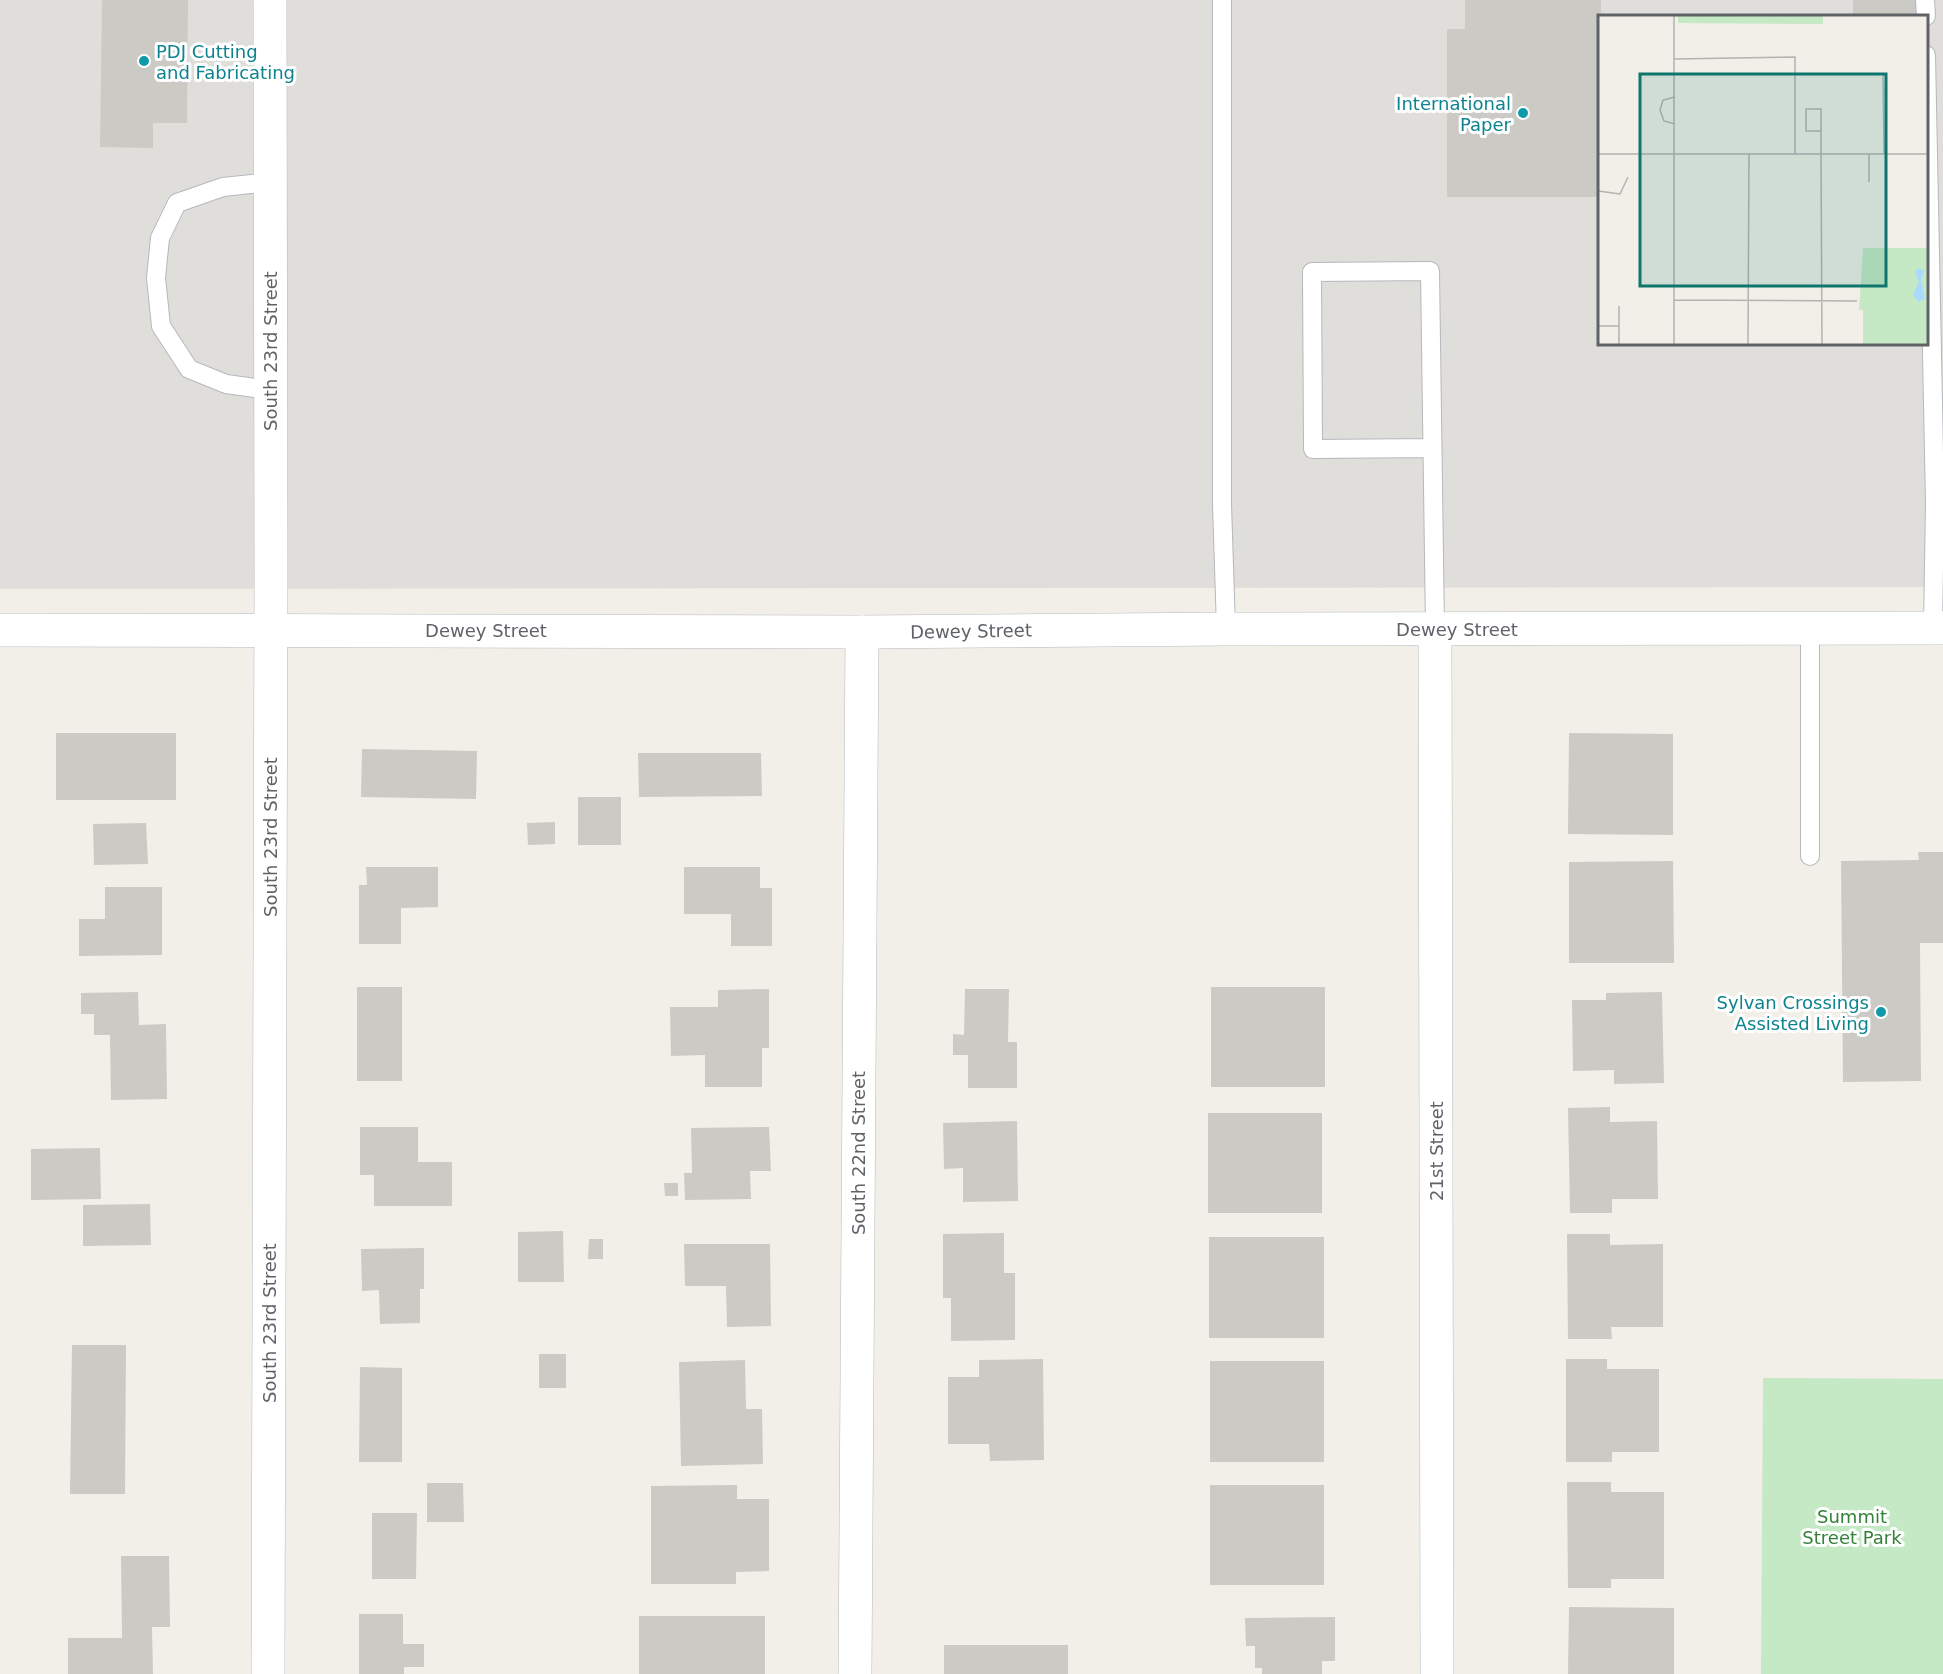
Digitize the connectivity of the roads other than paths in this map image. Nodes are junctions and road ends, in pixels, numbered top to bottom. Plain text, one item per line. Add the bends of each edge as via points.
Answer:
1 (270, 0) edge
2 (1222, 0) edge
3 (1925, 0) edge
4 (1926, 15) edge
5 (1928, 155) edge
6 (270, 182) junction
7 (270, 390) junction
8 (1431, 448) junction
9 (1810, 628) junction
10 (1938, 628) edge
11 (270, 629) junction
12 (1226, 629) junction
13 (1435, 629) junction
14 (0, 630) edge
15 (862, 632) junction
16 (1810, 856) dead end
17 (268, 1674) edge
18 (855, 1674) edge
19 (1437, 1674) edge

1 - 6 street, South 23rd Street
2 - 12 lane via 1222,504
3 - 4 lane
5 - 10 lane
6 - 7 street, South 23rd Street
6 - 7 lane via 223,187 177,202 160,238 156,278 161,326 189,369 226,384
7 - 11 street, South 23rd Street
8 - 8 lane via 1430,271 1312,272 1313,448
8 - 13 lane
9 - 10 street, Dewey Street
9 - 13 street, Dewey Street
9 - 16 lane
11 - 14 street, Dewey Street
11 - 15 street, Dewey Street
11 - 17 street, South 23rd Street
12 - 13 street, Dewey Street
12 - 15 street, Dewey Street
13 - 19 street, 21st Street
15 - 18 street, South 22nd Street

